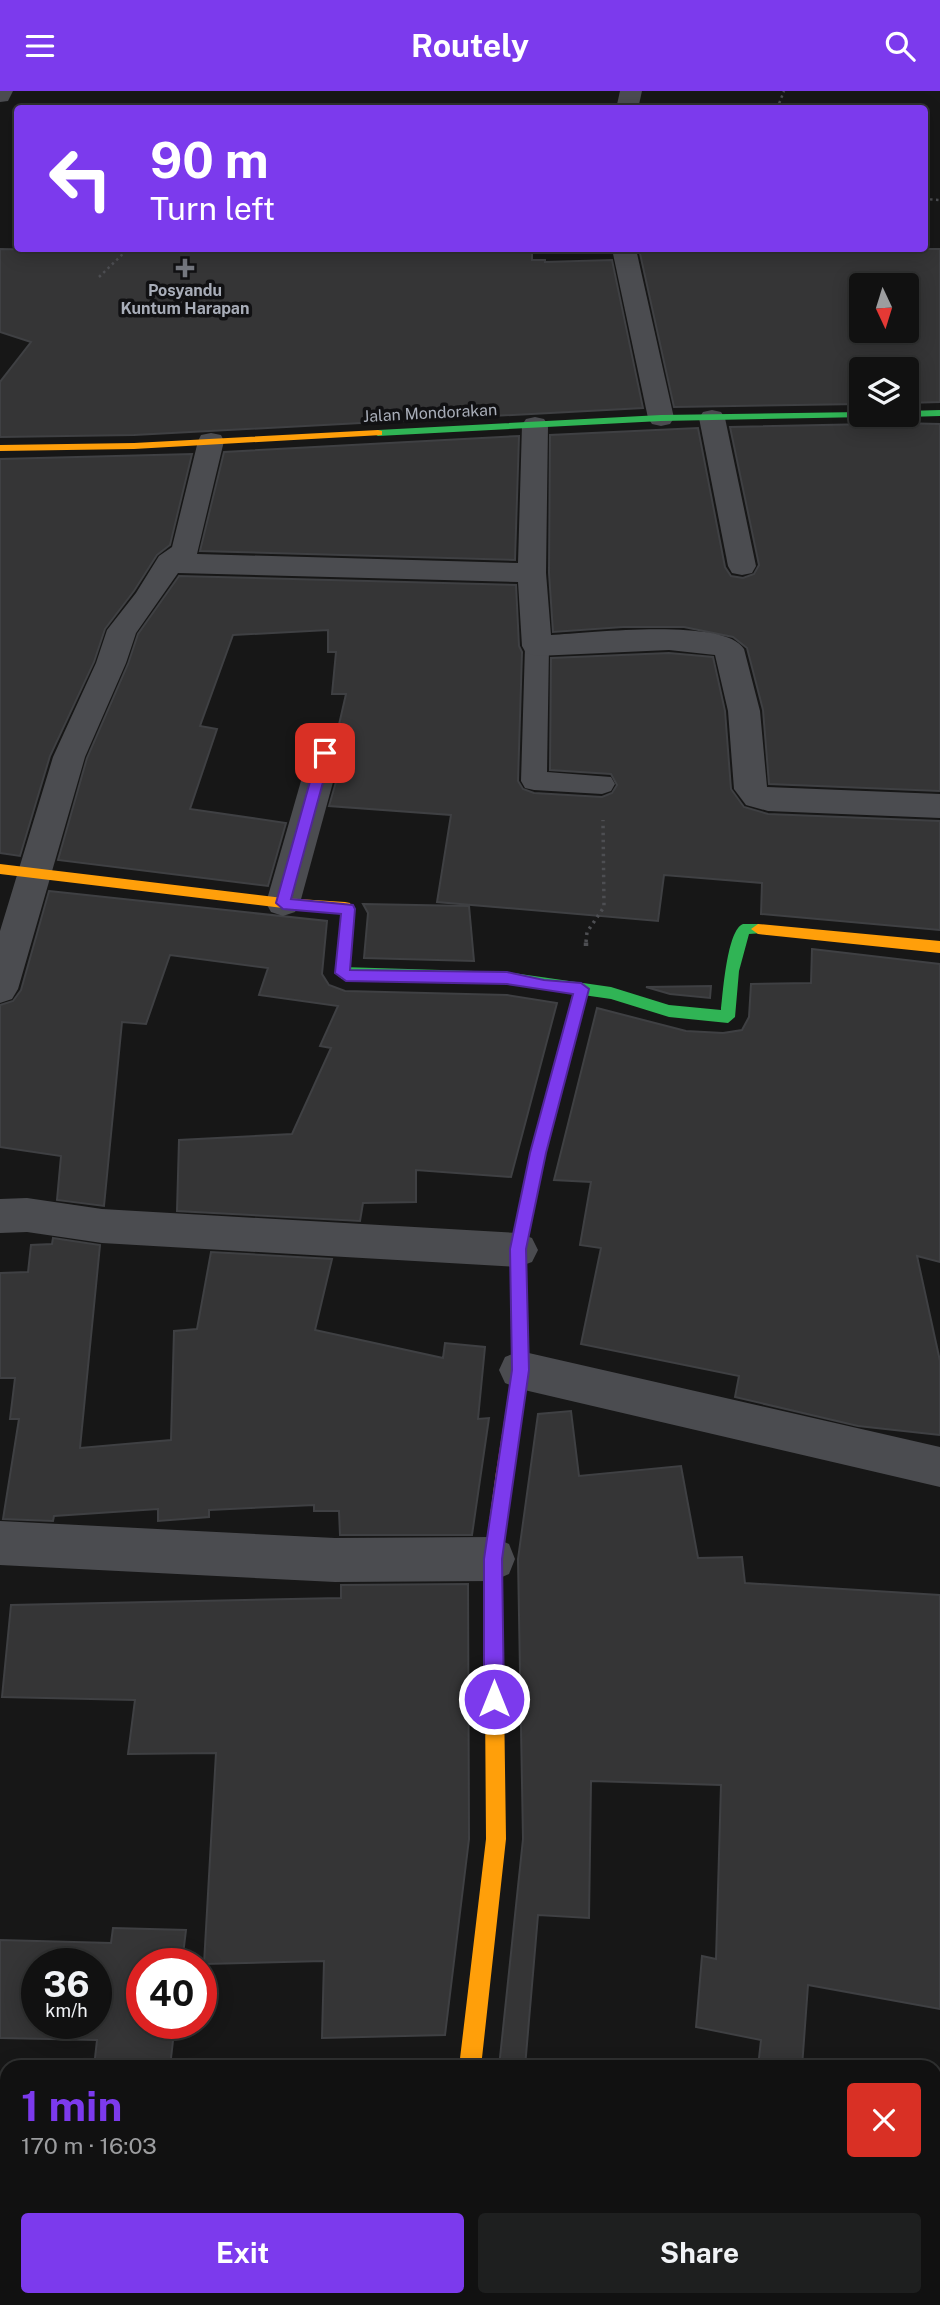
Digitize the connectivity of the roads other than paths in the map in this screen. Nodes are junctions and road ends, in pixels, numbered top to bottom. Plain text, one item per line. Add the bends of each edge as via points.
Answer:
1 (625, 252) edge
2 (940, 413) edge
3 (919, 414) edge
4 (849, 415) edge
5 (661, 418) junction
6 (712, 418) junction
7 (535, 425) junction
8 (211, 441) junction
9 (0, 448) edge
10 (169, 563) junction
11 (742, 566) dead end
12 (532, 573) junction
13 (537, 646) junction
14 (325, 753) dead end
15 (602, 784) road end
16 (940, 806) edge
17 (0, 869) edge
18 (34, 873) junction
19 (283, 903) junction
20 (940, 947) edge
21 (0, 989) edge
22 (581, 989) junction
23 (0, 1216) edge
24 (518, 1249) junction
25 (520, 1370) junction
26 (940, 1467) edge
27 (0, 1543) edge
28 (493, 1559) junction
29 (471, 2060) edge

1 - 5 street
2 - 3 street
4 - 6 street, Jalan Mondorakan
5 - 6 street, Jalan Mondorakan
5 - 7 street, Jalan Mondorakan
6 - 11 street
7 - 8 street, Jalan Mondorakan
7 - 12 street
8 - 9 street, Jalan Mondorakan
8 - 10 street via 185,551
10 - 12 street
10 - 18 street via 122,630 69,758
12 - 13 street
13 - 15 lane via 534,781
13 - 16 street via 672,640 723,644 729,649 744,711 750,789 757,796
14 - 19 street
17 - 18 street
18 - 19 street
18 - 21 street
19 - 22 street via 348,909 342,973 346,975 507,978
20 - 22 street via 743,929 732,971 729,1017 669,1011
22 - 24 street
23 - 24 street
24 - 25 street
25 - 26 street
25 - 28 street
27 - 28 street via 335,1560
28 - 29 street via 496,1839

